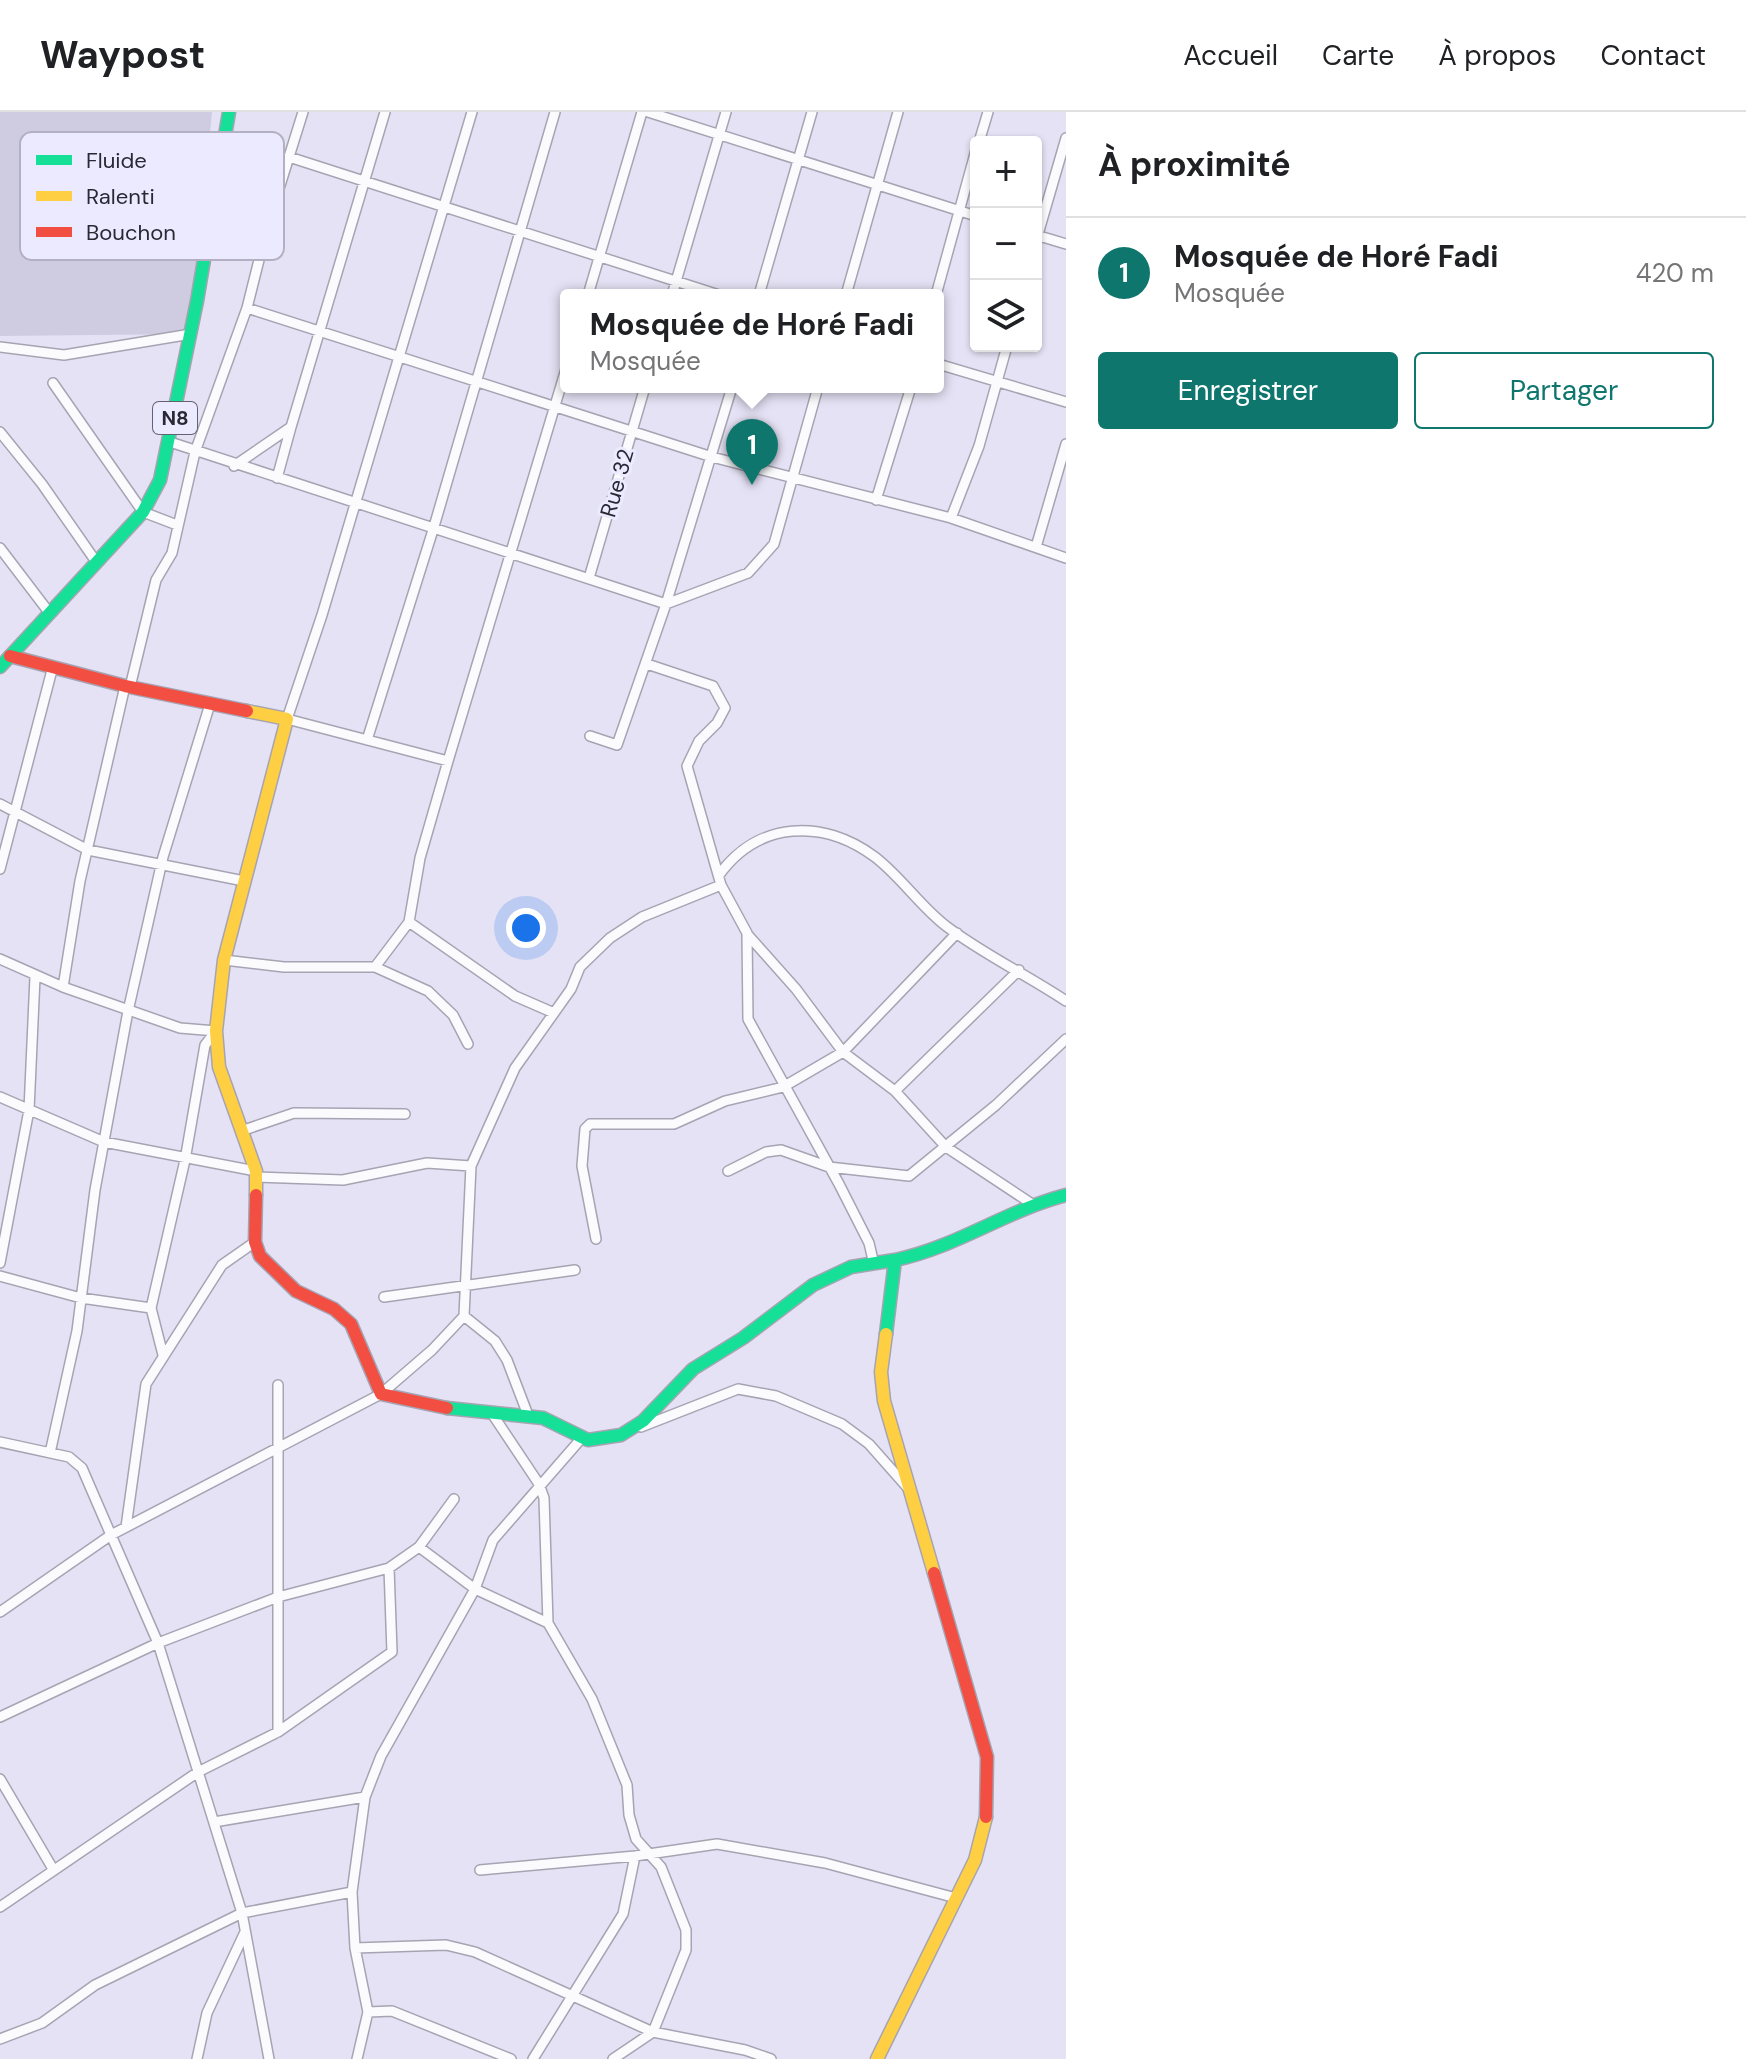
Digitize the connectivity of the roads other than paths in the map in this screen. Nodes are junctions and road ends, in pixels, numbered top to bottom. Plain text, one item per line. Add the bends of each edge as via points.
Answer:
1 (229, 112) edge
2 (303, 112) edge
3 (385, 112) edge
4 (472, 112) edge
5 (555, 112) edge
6 (642, 112) edge
7 (648, 112) edge
8 (726, 112) edge
9 (812, 112) edge
10 (898, 112) edge
11 (988, 112) edge
12 (226, 132) edge
13 (719, 136) junction
14 (981, 136) edge
15 (1066, 138) edge
16 (289, 157) junction
17 (798, 161) junction
18 (970, 169) edge
19 (284, 175) edge
20 (364, 181) junction
21 (879, 186) junction
22 (445, 207) junction
23 (957, 210) junction
24 (970, 214) edge
25 (1042, 217) edge
26 (520, 233) junction
27 (1042, 238) edge
28 (1066, 244) edge
29 (598, 259) junction
30 (204, 260) edge
31 (260, 260) edge
32 (676, 281) junction
33 (590, 289) edge
34 (674, 289) edge
35 (701, 289) edge
36 (761, 289) edge
37 (848, 289) edge
38 (937, 289) edge
39 (247, 308) junction
40 (320, 331) junction
41 (191, 334) junction
42 (0, 347) edge
43 (1005, 352) edge
44 (399, 357) junction
45 (944, 366) edge
46 (477, 380) junction
47 (997, 380) junction
48 (53, 383) dead end
49 (560, 388) edge
50 (643, 393) edge
51 (730, 393) edge
52 (816, 393) edge
53 (909, 393) edge
54 (1066, 402) edge
55 (554, 408) junction
56 (291, 427) junction
57 (632, 431) junction
58 (0, 432) edge
59 (170, 442) junction
60 (1066, 444) edge
61 (195, 452) junction
62 (712, 457) junction
63 (234, 466) junction
64 (277, 478) junction
65 (791, 478) junction
66 (876, 500) junction
67 (354, 505) junction
68 (143, 512) junction
69 (951, 518) junction
70 (177, 525) junction
71 (433, 530) junction
72 (1036, 547) junction
73 (0, 548) edge
74 (511, 554) junction
75 (1066, 558) edge
76 (97, 563) junction
77 (589, 578) junction
78 (666, 604) junction
79 (48, 611) junction
80 (10, 656) junction
81 (647, 664) junction
82 (0, 667) edge
83 (52, 670) junction
84 (127, 687) junction
85 (210, 704) junction
86 (287, 719) junction
87 (590, 736) dead end
88 (367, 740) junction
89 (448, 761) junction
90 (0, 804) edge
91 (16, 814) junction
92 (88, 850) junction
93 (161, 865) junction
94 (0, 869) edge
95 (720, 880) junction
96 (244, 881) junction
97 (409, 922) junction
98 (747, 933) junction
99 (957, 933) junction
100 (0, 959) edge
101 (224, 960) junction
102 (375, 967) junction
103 (1019, 970) junction
104 (35, 977) junction
105 (63, 987) junction
106 (1066, 1001) edge
107 (128, 1011) junction
108 (554, 1013) junction
109 (216, 1031) junction
110 (1066, 1039) edge
111 (468, 1044) dead end
112 (843, 1052) junction
113 (783, 1087) junction
114 (895, 1091) junction
115 (0, 1097) edge
116 (29, 1110) junction
117 (405, 1114) dead end
118 (241, 1131) junction
119 (104, 1142) junction
120 (946, 1147) junction
121 (185, 1160) junction
122 (471, 1166) junction
123 (829, 1167) junction
124 (728, 1171) dead end
125 (256, 1174) junction
126 (1066, 1195) edge
127 (1032, 1204) junction
128 (596, 1239) dead end
129 (255, 1242) junction
130 (873, 1260) junction
131 (895, 1260) junction
132 (0, 1263) edge
133 (575, 1270) dead end
134 (0, 1276) edge
135 (464, 1284) junction
136 (384, 1297) dead end
137 (81, 1298) junction
138 (151, 1308) junction
139 (464, 1316) junction
140 (163, 1355) junction
141 (278, 1385) dead end
142 (381, 1394) junction
143 (493, 1415) junction
144 (528, 1415) junction
145 (629, 1432) junction
146 (580, 1440) junction
147 (0, 1442) edge
148 (278, 1446) junction
149 (50, 1453) junction
150 (539, 1484) junction
151 (909, 1489) junction
152 (454, 1499) dead end
153 (126, 1527) junction
154 (111, 1535) junction
155 (419, 1547) junction
156 (389, 1568) junction
157 (475, 1589) junction
158 (278, 1597) junction
159 (0, 1612) edge
160 (548, 1623) junction
161 (158, 1643) junction
162 (0, 1717) edge
163 (278, 1732) junction
164 (198, 1772) junction
165 (0, 1779) edge
166 (365, 1797) junction
167 (214, 1822) junction
168 (649, 1854) junction
169 (635, 1856) junction
170 (53, 1869) junction
171 (480, 1870) dead end
172 (352, 1892) junction
173 (956, 1898) junction
174 (0, 1907) edge
175 (242, 1913) junction
176 (245, 1932) junction
177 (355, 1948) junction
178 (574, 1997) junction
179 (368, 2012) junction
180 (653, 2032) junction
181 (0, 2039) edge
182 (197, 2059) edge
183 (269, 2059) edge
184 (357, 2059) edge
185 (511, 2059) edge
186 (533, 2059) edge
187 (613, 2059) edge
188 (771, 2059) edge
189 (877, 2059) edge

1 - 12 street, N8
2 - 16 street
3 - 20 street
4 - 22 street
5 - 26 street
6 - 29 street
7 - 13 street
8 - 13 street
9 - 17 street
10 - 21 street
11 - 14 street
13 - 17 street
13 - 32 street
15 - 25 street
16 - 19 street
16 - 20 street
17 - 21 street
17 - 36 street
18 - 23 street
20 - 22 street
20 - 40 street
21 - 23 street
21 - 37 street
22 - 26 street
22 - 44 street
23 - 24 street
23 - 38 street
26 - 29 street
26 - 46 street
27 - 28 street
29 - 32 street
29 - 33 street
30 - 41 street, N8
31 - 39 street
32 - 34 street
32 - 35 street
39 - 40 street
39 - 61 street
40 - 44 street
40 - 56 street
41 - 42 street via 64,355
41 - 59 street, N8
43 - 47 street
44 - 46 street
44 - 67 street
45 - 47 street
46 - 55 street
46 - 71 street
47 - 54 street
47 - 69 street
48 - 68 street
49 - 55 street
50 - 57 street, Rue 32
51 - 62 street
52 - 65 street
53 - 66 street
55 - 57 street
55 - 74 street
56 - 63 street
56 - 64 street
57 - 62 street
57 - 77 street, Rue 32
58 - 76 street
59 - 61 street
59 - 68 street, N8 via 160,480
60 - 72 street
61 - 63 street
61 - 70 street
62 - 65 street
62 - 78 street
63 - 64 street
64 - 67 street
65 - 66 street
65 - 78 street via 774,544 748,573
66 - 69 street
67 - 71 street
67 - 86 street
68 - 70 street
68 - 76 street, N8
69 - 72 street
70 - 84 street
71 - 74 street
71 - 88 street
72 - 75 street
73 - 79 street
74 - 77 street
74 - 89 street
76 - 79 street, N8
77 - 78 street
78 - 81 street
79 - 80 street, N8
80 - 82 street, N8
80 - 83 street
81 - 87 street via 617,745
81 - 95 street via 713,686 725,708 687,766
83 - 84 street
83 - 91 street
84 - 85 street
84 - 92 street
85 - 86 street
85 - 93 street
86 - 88 street
86 - 96 street
88 - 89 street
89 - 97 street via 420,858
90 - 91 street
91 - 92 street
91 - 94 street
92 - 93 street
92 - 105 street
93 - 96 street
93 - 107 street
95 - 98 street
95 - 99 street via 731,859 763,835 779,830 828,833 875,857
95 - 108 street via 610,938 580,967
96 - 101 street
97 - 102 street
97 - 108 street via 515,996
98 - 112 street
98 - 113 street via 748,1019
99 - 103 street
99 - 112 street
100 - 104 street
101 - 102 street via 284,967
101 - 109 street
102 - 111 street via 428,991 453,1015
103 - 106 street
103 - 114 street
104 - 105 street
104 - 116 street
105 - 107 street
107 - 109 street via 180,1028
107 - 119 street
108 - 122 street via 515,1068
109 - 118 street via 219,1067
109 - 121 street via 205,1045
110 - 120 street
112 - 113 street
112 - 114 street
113 - 123 street
113 - 128 street via 725,1101 674,1124 590,1124 582,1166
114 - 120 street
115 - 116 street
116 - 119 street
116 - 132 street
117 - 118 street via 294,1113
118 - 125 street
119 - 121 street
119 - 137 street
120 - 123 street via 909,1176
120 - 127 street
121 - 125 street
121 - 138 street
122 - 125 street via 427,1163 343,1180
122 - 135 street
123 - 124 street via 781,1150
123 - 130 street
125 - 129 street
126 - 127 street
127 - 131 street via 933,1252
129 - 140 street via 222,1265
129 - 142 street via 274,1273 351,1324
130 - 131 street
130 - 145 street via 807,1286 742,1338 689,1371
131 - 151 street via 881,1372
133 - 135 street
134 - 137 street
135 - 136 street
135 - 139 street
137 - 138 street
137 - 149 street
138 - 140 street
139 - 142 street
139 - 144 street via 495,1341
140 - 153 street via 146,1384
141 - 148 street
142 - 143 street
142 - 148 street
143 - 144 street
143 - 150 street
144 - 146 street via 558,1424
145 - 146 street
145 - 151 street via 738,1389 776,1396 842,1424 869,1444
146 - 150 street
147 - 149 street
148 - 153 street
148 - 158 street
149 - 154 street via 69,1457 82,1468
150 - 157 street via 493,1540
150 - 160 street via 544,1498
151 - 173 street via 987,1757 987,1828
152 - 155 street
153 - 154 street
154 - 159 street
154 - 161 street
155 - 156 street
155 - 157 street
156 - 158 street
156 - 163 street via 392,1652
157 - 160 street
157 - 166 street via 381,1756
158 - 161 street
158 - 163 street
160 - 168 street via 592,1699 627,1785 636,1839
161 - 162 street
161 - 164 street
163 - 164 street
164 - 167 street
164 - 170 street
165 - 170 street
166 - 167 street
166 - 172 street
167 - 175 street
168 - 169 street
168 - 173 street via 717,1844 825,1863
168 - 180 street via 661,1867 686,1930 686,1950
169 - 171 street
169 - 178 street via 623,1914
170 - 174 street
172 - 175 street
172 - 177 street
173 - 189 street
175 - 176 street
175 - 181 street via 95,1985 42,2023
176 - 182 street via 207,2013
176 - 183 street
177 - 178 street via 460,1948
177 - 179 street
178 - 180 street
178 - 186 street
179 - 184 street
179 - 185 street via 392,2011
180 - 187 street
180 - 188 street

